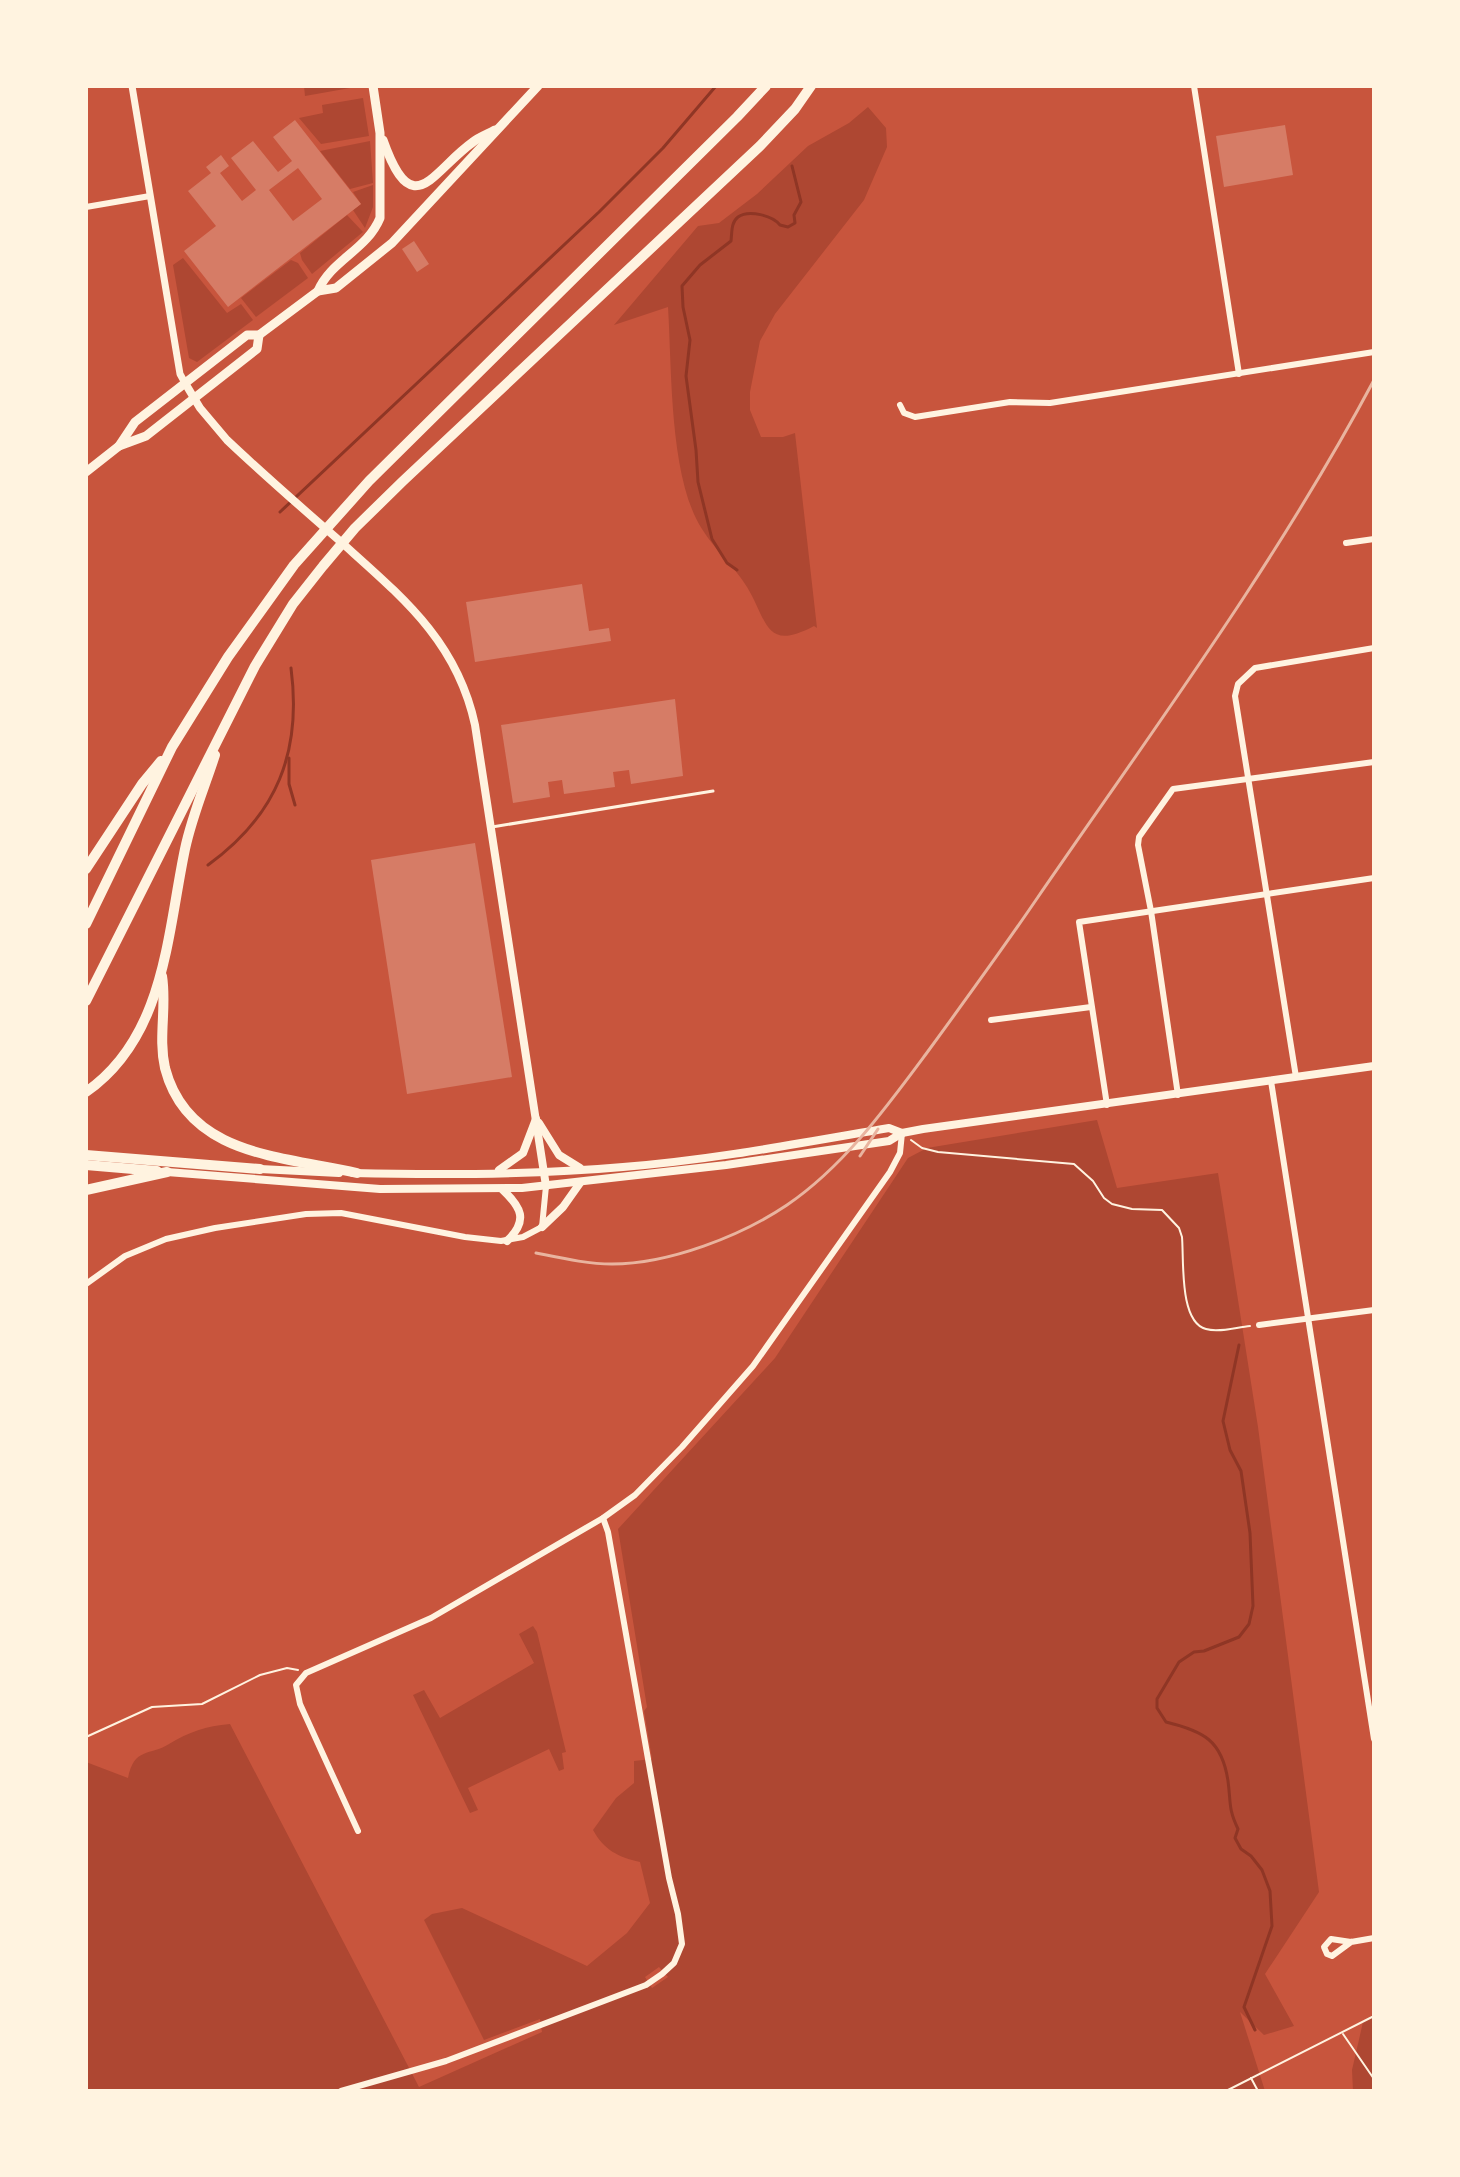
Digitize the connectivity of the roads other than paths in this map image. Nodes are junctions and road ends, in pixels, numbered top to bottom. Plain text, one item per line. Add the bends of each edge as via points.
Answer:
1 (132, 86) edge
2 (373, 86) edge
3 (538, 86) edge
4 (766, 86) edge
5 (811, 86) edge
6 (822, 86) edge
7 (1194, 86) edge
8 (795, 109) junction
9 (502, 126) junction
10 (380, 133) junction
11 (150, 196) junction
12 (86, 207) edge
13 (318, 291) junction
14 (259, 335) junction
15 (1374, 352) edge
16 (1239, 374) junction
17 (185, 383) junction
18 (194, 399) junction
19 (900, 405) dead end
20 (119, 446) junction
21 (87, 469) edge
22 (1374, 539) edge
23 (1346, 543) dead end
24 (1374, 648) edge
25 (222, 728) junction
26 (172, 747) junction
27 (1374, 762) edge
28 (1248, 780) junction
29 (713, 791) dead end
30 (492, 827) junction
31 (86, 869) edge
32 (1374, 878) edge
33 (1267, 893) junction
34 (1151, 911) junction
35 (86, 924) edge
36 (162, 975) junction
37 (86, 1001) edge
38 (1091, 1007) junction
39 (991, 1020) dead end
40 (1374, 1066) edge
41 (1296, 1077) junction
42 (1271, 1081) junction
43 (86, 1092) edge
44 (1178, 1095) junction
45 (1107, 1105) junction
46 (536, 1118) junction
47 (902, 1133) junction
48 (86, 1155) edge
49 (86, 1165) edge
50 (260, 1169) joint
51 (580, 1169) junction
52 (544, 1170) junction
53 (167, 1172) junction
54 (357, 1173) junction
55 (486, 1173) junction
56 (580, 1183) junction
57 (546, 1186) junction
58 (502, 1189) junction
59 (86, 1190) edge
60 (542, 1227) junction
61 (507, 1241) junction
62 (86, 1284) edge
63 (1374, 1310) edge
64 (1309, 1318) junction
65 (1259, 1325) road end
66 (603, 1518) junction
67 (1374, 1739) edge
68 (358, 1831) dead end
69 (1374, 1938) edge
70 (1351, 1942) dead end
71 (341, 2091) edge

1 - 11 street
2 - 10 main road
3 - 9 main road
4 - 26 highway via 343,509 249,626
5 - 8 highway
6 - 8 highway
7 - 16 street
8 - 25 highway via 355,528 293,604
9 - 10 main road via 472,142 434,179 421,184 409,183 394,170
9 - 13 main road via 392,243 336,288
10 - 13 main road via 380,218 368,239 325,275
11 - 12 street
11 - 17 street
13 - 14 main road
14 - 17 main road via 247,335
14 - 18 main road via 257,349
15 - 16 street
16 - 19 street via 915,417
17 - 18 main road
17 - 20 main road via 135,422
18 - 20 main road via 146,436
18 - 30 main road via 227,440 419,613 455,668 473,716
20 - 21 main road
22 - 23 street
24 - 28 street via 1264,665 1238,684 1235,696
25 - 36 highway via 186,846
25 - 37 highway
26 - 31 highway
26 - 35 highway
27 - 28 street
28 - 33 street
28 - 34 street via 1173,789 1138,841
29 - 30 lane
30 - 46 main road
32 - 33 street
33 - 34 street
33 - 41 street
34 - 38 street via 1079,922
34 - 44 street
36 - 43 highway via 132,1048
36 - 54 highway via 165,1067 178,1098 197,1122 239,1148
38 - 39 street
38 - 45 street
40 - 41 main road
41 - 42 main road
42 - 44 main road
42 - 64 street
44 - 45 main road
45 - 47 main road
46 - 51 main road via 559,1155
46 - 52 main road
46 - 55 main road via 523,1153
47 - 51 main road via 889,1128 669,1163
47 - 56 main road via 889,1141
47 - 66 street via 890,1172 753,1366 635,1495
48 - 50 highway
49 - 53 highway
50 - 54 main road
51 - 52 main road
52 - 55 main road
52 - 57 main road
53 - 58 main road via 380,1189
53 - 59 highway
54 - 55 main road
56 - 57 main road
56 - 60 main road
57 - 58 main road
57 - 60 street
58 - 61 main road via 520,1210 516,1232
60 - 61 street
61 - 62 street via 318,1213 174,1237 125,1256
63 - 64 street
64 - 65 street
64 - 67 street
66 - 68 street via 431,1618 306,1673 296,1685
66 - 71 street via 678,1914 682,1944 674,1963 628,1992 446,2061
69 - 70 street

